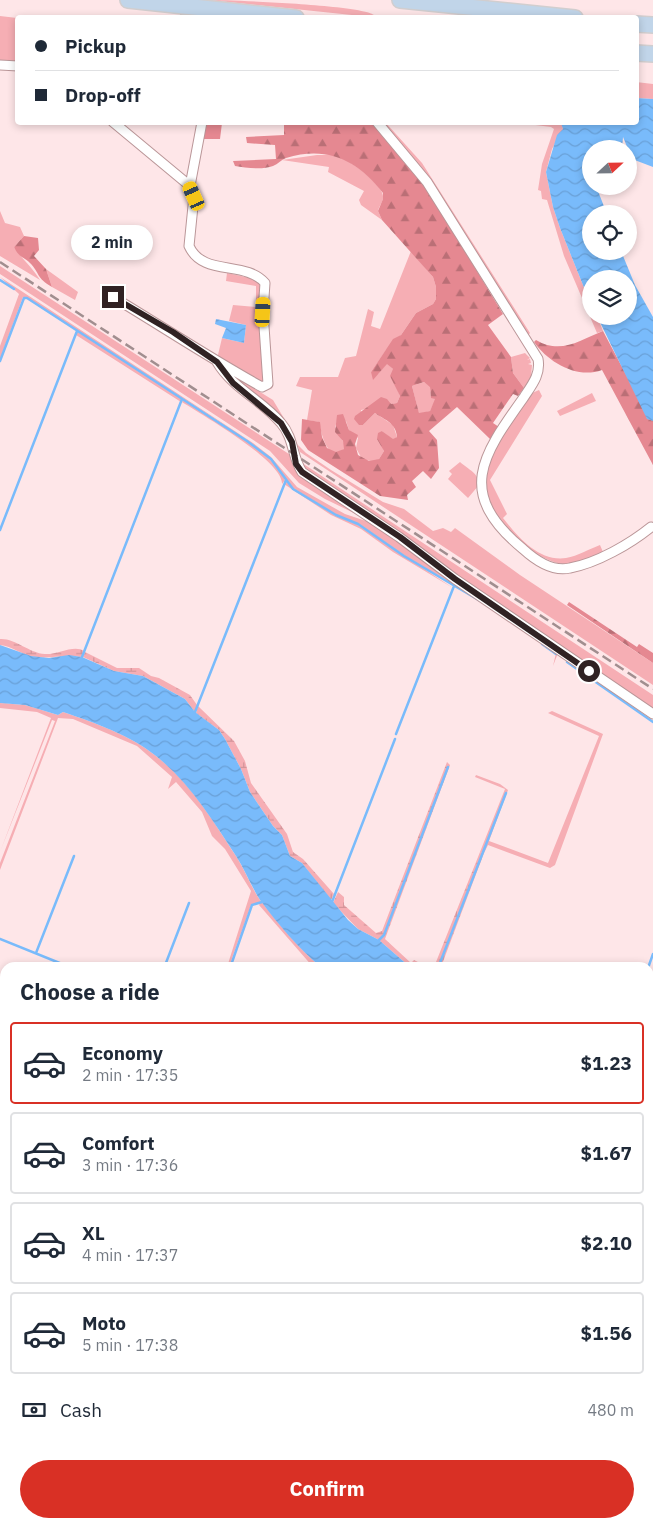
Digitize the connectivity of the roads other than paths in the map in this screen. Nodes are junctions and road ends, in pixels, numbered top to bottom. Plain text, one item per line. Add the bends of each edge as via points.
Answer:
1 (128, 0) edge
2 (400, 0) edge
3 (268, 15) edge
4 (546, 15) edge
5 (639, 24) edge
6 (653, 25) edge
7 (639, 53) edge
8 (653, 54) edge
9 (0, 65) edge
10 (15, 66) edge
11 (117, 125) edge
12 (201, 125) edge
13 (380, 125) edge
14 (190, 186) junction
15 (113, 297) dead end
16 (217, 362) junction
17 (651, 527) dead end
18 (653, 714) edge

1 - 3 highway
2 - 4 highway
5 - 6 highway
7 - 8 highway
9 - 10 street
11 - 14 street
12 - 14 street
13 - 17 street via 427,182 538,359 537,376 484,460 482,489 492,518 528,553 544,564 563,569 622,547
14 - 16 street via 194,196 189,246 192,253 209,264 253,275 265,283 263,312 268,384 262,387
15 - 16 street
16 - 18 street via 233,383 281,423 292,442 296,464 302,472

